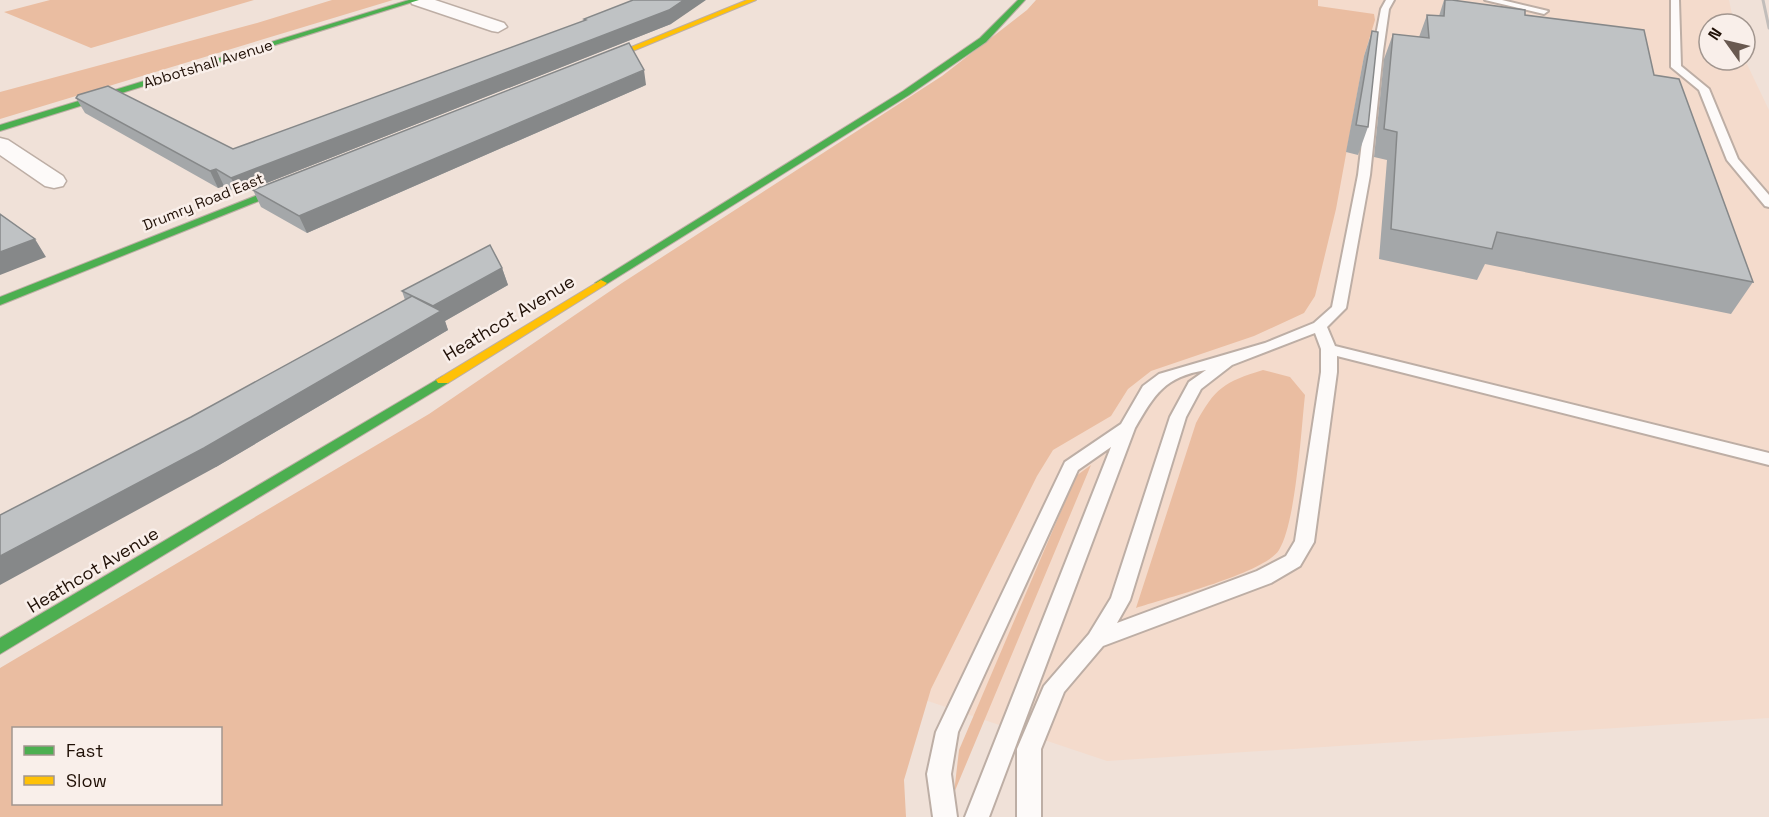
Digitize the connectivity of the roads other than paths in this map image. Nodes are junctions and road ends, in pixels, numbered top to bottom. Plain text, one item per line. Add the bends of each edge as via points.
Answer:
1 (417, 0) edge
2 (753, 0) edge
3 (1022, 0) edge
4 (1390, 0) edge
5 (1489, 0) edge
6 (1675, 0) edge
7 (1544, 11) dead end
8 (498, 27) dead end
9 (579, 70) edge
10 (0, 128) edge
11 (0, 145) edge
12 (313, 176) edge
13 (54, 181) dead end
14 (1769, 203) edge
15 (0, 301) edge
16 (1319, 326) junction
17 (1329, 349) junction
18 (1228, 361) junction
19 (1127, 428) junction
20 (1769, 459) edge
21 (1096, 640) junction
22 (0, 647) edge
23 (945, 817) edge
24 (977, 817) edge
25 (1029, 817) edge

1 - 8 street, Abbotshall Avenue
1 - 10 street, Abbotshall Avenue
2 - 9 street
3 - 22 street, Heathcot Avenue via 983,40 906,93 530,327
4 - 16 lane via 1385,9 1364,175 1339,308
5 - 7 lane
6 - 14 lane via 1676,67 1704,88 1733,160
11 - 13 street
12 - 15 street, Drumry Road East
16 - 17 lane
16 - 18 lane
17 - 20 lane
17 - 21 lane via 1304,542 1293,561 1264,577
18 - 19 lane via 1194,367 1165,378 1149,390
18 - 21 lane via 1195,386 1178,417 1120,600
19 - 23 lane via 1071,466 947,732 939,758 938,783
19 - 24 lane
21 - 25 lane via 1056,686 1029,749

